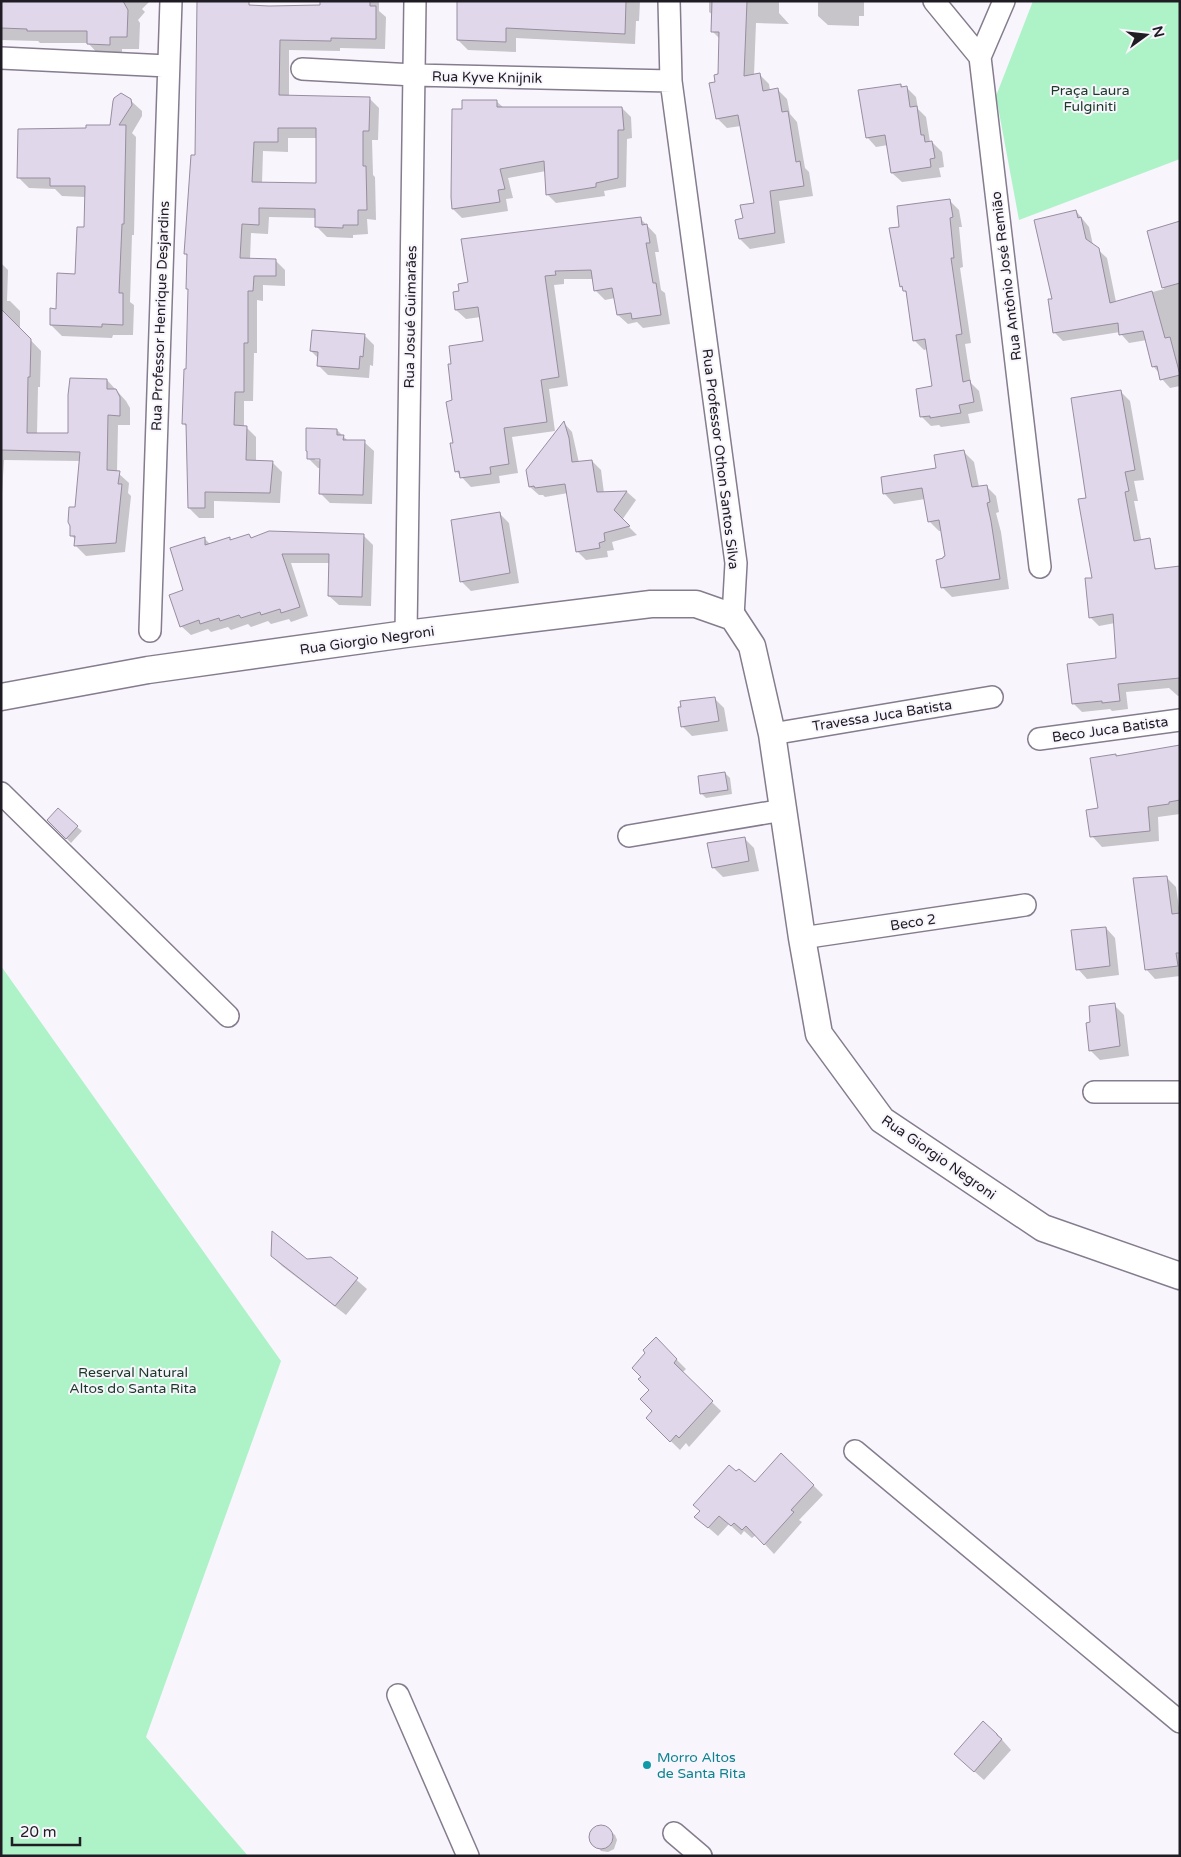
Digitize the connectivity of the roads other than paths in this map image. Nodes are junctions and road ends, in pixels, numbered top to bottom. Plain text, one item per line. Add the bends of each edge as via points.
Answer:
1 (171, 1) edge
2 (414, 1) edge
3 (669, 1) edge
4 (934, 1) edge
5 (1004, 1) edge
6 (980, 57) junction
7 (1, 58) edge
8 (168, 66) junction
9 (302, 69) dead end
10 (414, 75) junction
11 (671, 81) junction
12 (1040, 566) dead end
13 (733, 617) junction
14 (150, 631) dead end
15 (406, 634) junction
16 (1, 697) edge
17 (992, 697) dead end
18 (1180, 720) edge
19 (772, 734) junction
20 (1039, 739) dead end
21 (1, 793) edge
22 (783, 810) junction
23 (629, 836) dead end
24 (1025, 905) dead end
25 (802, 938) junction
26 (228, 1016) dead end
27 (1094, 1092) dead end
28 (1180, 1092) edge
29 (1180, 1276) edge
30 (855, 1451) dead end
31 (398, 1695) dead end
32 (1180, 1722) edge
33 (674, 1833) dead end
34 (468, 1856) edge
35 (701, 1856) edge

1 - 8 street, Rua Professor Henrique Desjardins
2 - 10 street, Rua Josué Guimarães
3 - 11 street, Rua Professor Othon Santos Silva
4 - 6 street
5 - 6 street
6 - 12 street, Rua Antônio José Remião
7 - 8 street
8 - 14 street, Rua Professor Henrique Desjardins
9 - 10 street, Rua Kyve Knijnik
10 - 11 street, Rua Kyve Knijnik
10 - 15 street, Rua Josué Guimarães
11 - 13 street, Rua Professor Othon Santos Silva via 736,563
13 - 15 street, Rua Giorgio Negroni via 696,604 651,604
13 - 19 street via 752,646
15 - 16 street, Rua Giorgio Negroni via 148,670
17 - 19 street, Travessa Juca Batista
18 - 20 street, Beco Juca Batista
19 - 22 street
21 - 26 street
22 - 23 street
22 - 25 street
24 - 25 street, Beco 2
25 - 29 street, Rua Giorgio Negroni via 819,1034 882,1120 1043,1228
27 - 28 street
30 - 32 street
31 - 34 street
33 - 35 street

